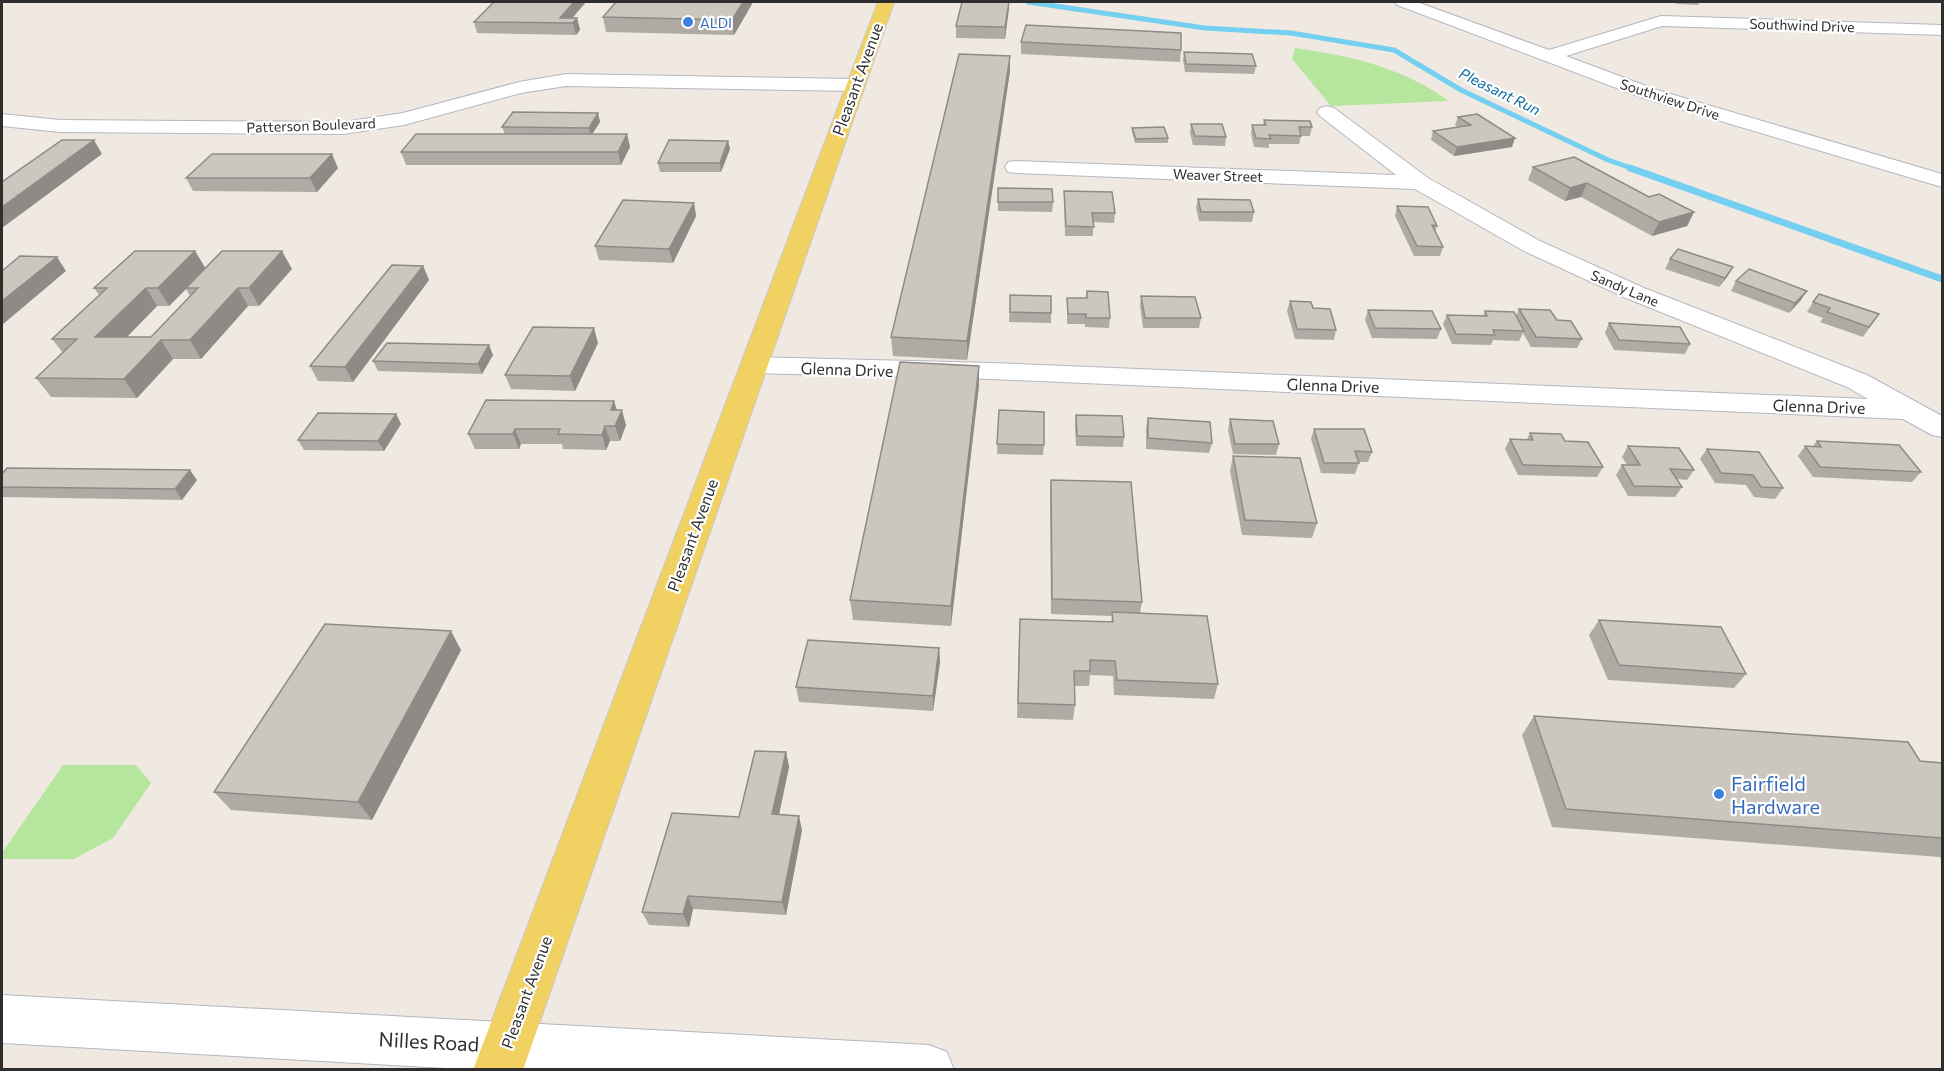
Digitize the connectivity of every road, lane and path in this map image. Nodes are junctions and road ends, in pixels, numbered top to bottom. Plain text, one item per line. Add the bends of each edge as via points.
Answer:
1 (886, 2) edge
2 (1403, 2) edge
3 (1648, 8) dead end
4 (1661, 21) junction
5 (1942, 30) edge
6 (1549, 56) junction
7 (616, 82) junction
8 (854, 85) junction
9 (1327, 112) dead end
10 (2, 120) edge
11 (2, 132) edge
12 (1016, 167) dead end
13 (1942, 180) edge
14 (1420, 183) junction
15 (754, 365) junction
16 (1912, 410) junction
17 (1942, 428) edge
18 (2, 1018) edge
19 (502, 1057) edge
20 (929, 1070) edge

1 - 8 main road, Pleasant Avenue
2 - 6 street, Southview Drive
3 - 4 street
4 - 5 street, Southwind Drive
4 - 6 street, Southwind Drive
6 - 13 street, Southview Drive via 1650,94
7 - 8 street, Patterson Boulevard
7 - 10 street, Patterson Boulevard via 590,79 542,83 404,119 343,128 60,126
7 - 11 street, Patterson Boulevard via 535,92 421,123 350,135
8 - 15 main road, Pleasant Avenue
9 - 14 street, Sandy Lane
12 - 14 street, Weaver Street
14 - 16 street, Sandy Lane via 1532,246 1635,293 1857,381
15 - 16 street, Glenna Drive via 1003,371
15 - 19 main road, Pleasant Avenue
16 - 17 street, Sandy Lane
18 - 19 street, Nilles Road
19 - 20 street, Nilles Road via 605,1054

